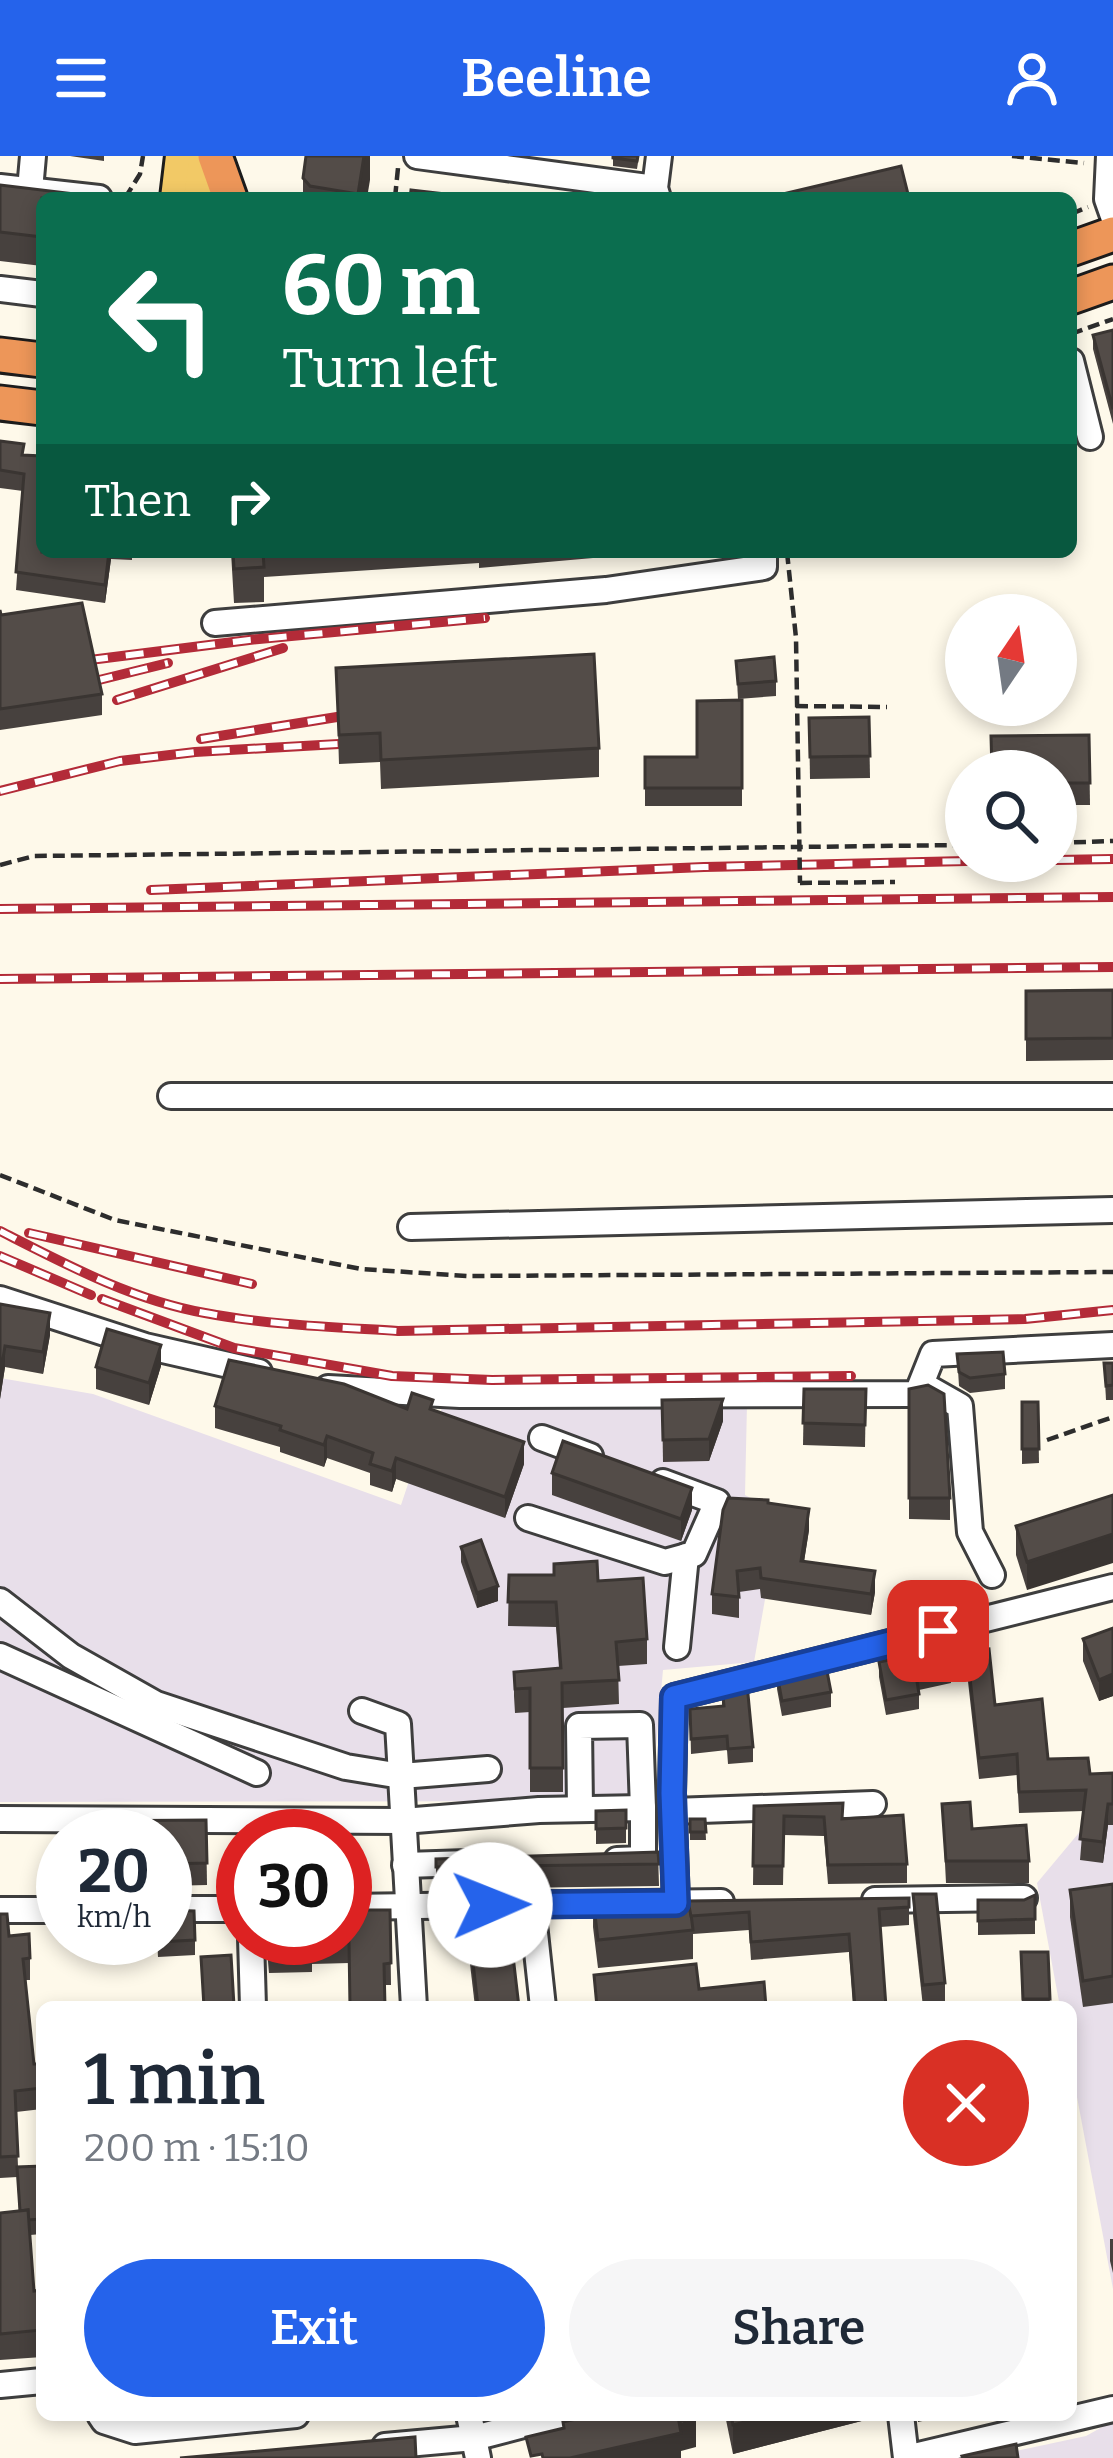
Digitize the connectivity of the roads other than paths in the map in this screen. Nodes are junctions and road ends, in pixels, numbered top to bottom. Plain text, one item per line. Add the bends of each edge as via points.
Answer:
1 (33, 156) edge
2 (181, 156) edge
3 (205, 156) edge
4 (215, 156) edge
5 (417, 156) edge
6 (659, 156) edge
7 (1108, 161) edge
8 (507, 162) edge
9 (0, 187) edge
10 (30, 190) junction
11 (47, 192) edge
12 (177, 192) edge
13 (201, 192) edge
14 (228, 192) edge
15 (652, 192) edge
16 (657, 192) edge
17 (1113, 216) edge
18 (1113, 234) edge
19 (1077, 247) edge
20 (1113, 282) edge
21 (0, 289) edge
22 (36, 293) edge
23 (1077, 295) edge
24 (0, 355) edge
25 (36, 359) edge
26 (1077, 385) edge
27 (0, 404) edge
28 (36, 407) edge
29 (1090, 437) dead end
30 (764, 558) edge
31 (214, 623) dead end
32 (171, 1096) dead end
33 (1113, 1096) edge
34 (1113, 1210) edge
35 (411, 1227) dead end
36 (0, 1299) edge
37 (1113, 1346) edge
38 (922, 1384) junction
39 (542, 1438) dead end
40 (527, 1518) dead end
41 (686, 1556) junction
42 (992, 1575) dead end
43 (1113, 1587) edge
44 (0, 1601) edge
45 (677, 1647) dead end
46 (0, 1656) edge
47 (362, 1711) dead end
48 (488, 1769) dead end
49 (257, 1773) dead end
50 (401, 1776) junction
51 (873, 1804) dead end
52 (643, 1808) junction
53 (580, 1809) junction
54 (673, 1811) junction
55 (0, 1819) edge
56 (403, 1820) junction
57 (596, 1860) edge
58 (500, 1862) edge
59 (405, 1865) junction
60 (1024, 1898) edge
61 (838, 1900) edge
62 (746, 1902) edge
63 (676, 1903) junction
64 (532, 1904) junction
65 (406, 1906) junction
66 (372, 1907) edge
67 (0, 1910) edge
68 (36, 1910) edge
69 (252, 1965) edge
70 (254, 2001) edge
71 (414, 2001) edge
72 (542, 2001) edge
73 (36, 2382) edge
74 (0, 2385) edge
75 (1113, 2409) edge
76 (1077, 2418) edge
77 (104, 2421) edge
78 (239, 2421) edge
79 (550, 2421) edge
80 (902, 2421) edge
81 (1062, 2421) edge
82 (473, 2437) edge
83 (360, 2448) edge
84 (906, 2458) edge

1 - 10 street
2 - 12 main road
3 - 13 main road
4 - 14 highway
5 - 8 street
6 - 16 street
7 - 17 street
8 - 15 street
9 - 10 street
10 - 11 street
18 - 19 highway
20 - 23 highway
21 - 22 street
24 - 25 highway
26 - 29 street
27 - 28 highway
30 - 31 street via 764,567 606,590
32 - 33 street
34 - 35 street
36 - 38 street via 145,1346 332,1388 917,1394
37 - 38 street via 934,1354
38 - 42 street via 960,1406 970,1532
39 - 41 street via 717,1502
40 - 41 street via 665,1562
41 - 45 street
43 - 54 street via 674,1697
44 - 50 street via 71,1656 156,1704 346,1767
46 - 49 street
47 - 50 street via 398,1724
48 - 50 street
50 - 56 street
51 - 54 street
52 - 53 street
52 - 53 street via 640,1725 579,1726
52 - 57 street via 644,1859
53 - 56 street
54 - 63 street
55 - 56 street
56 - 59 street
58 - 59 street
59 - 65 street
60 - 61 street
62 - 63 street
63 - 64 street
64 - 65 street
64 - 72 street
65 - 66 street
65 - 71 street
67 - 68 street
69 - 70 street
73 - 74 street
75 - 76 street
77 - 78 street via 135,2432
79 - 82 street
80 - 84 street
81 - 84 street
82 - 83 street

